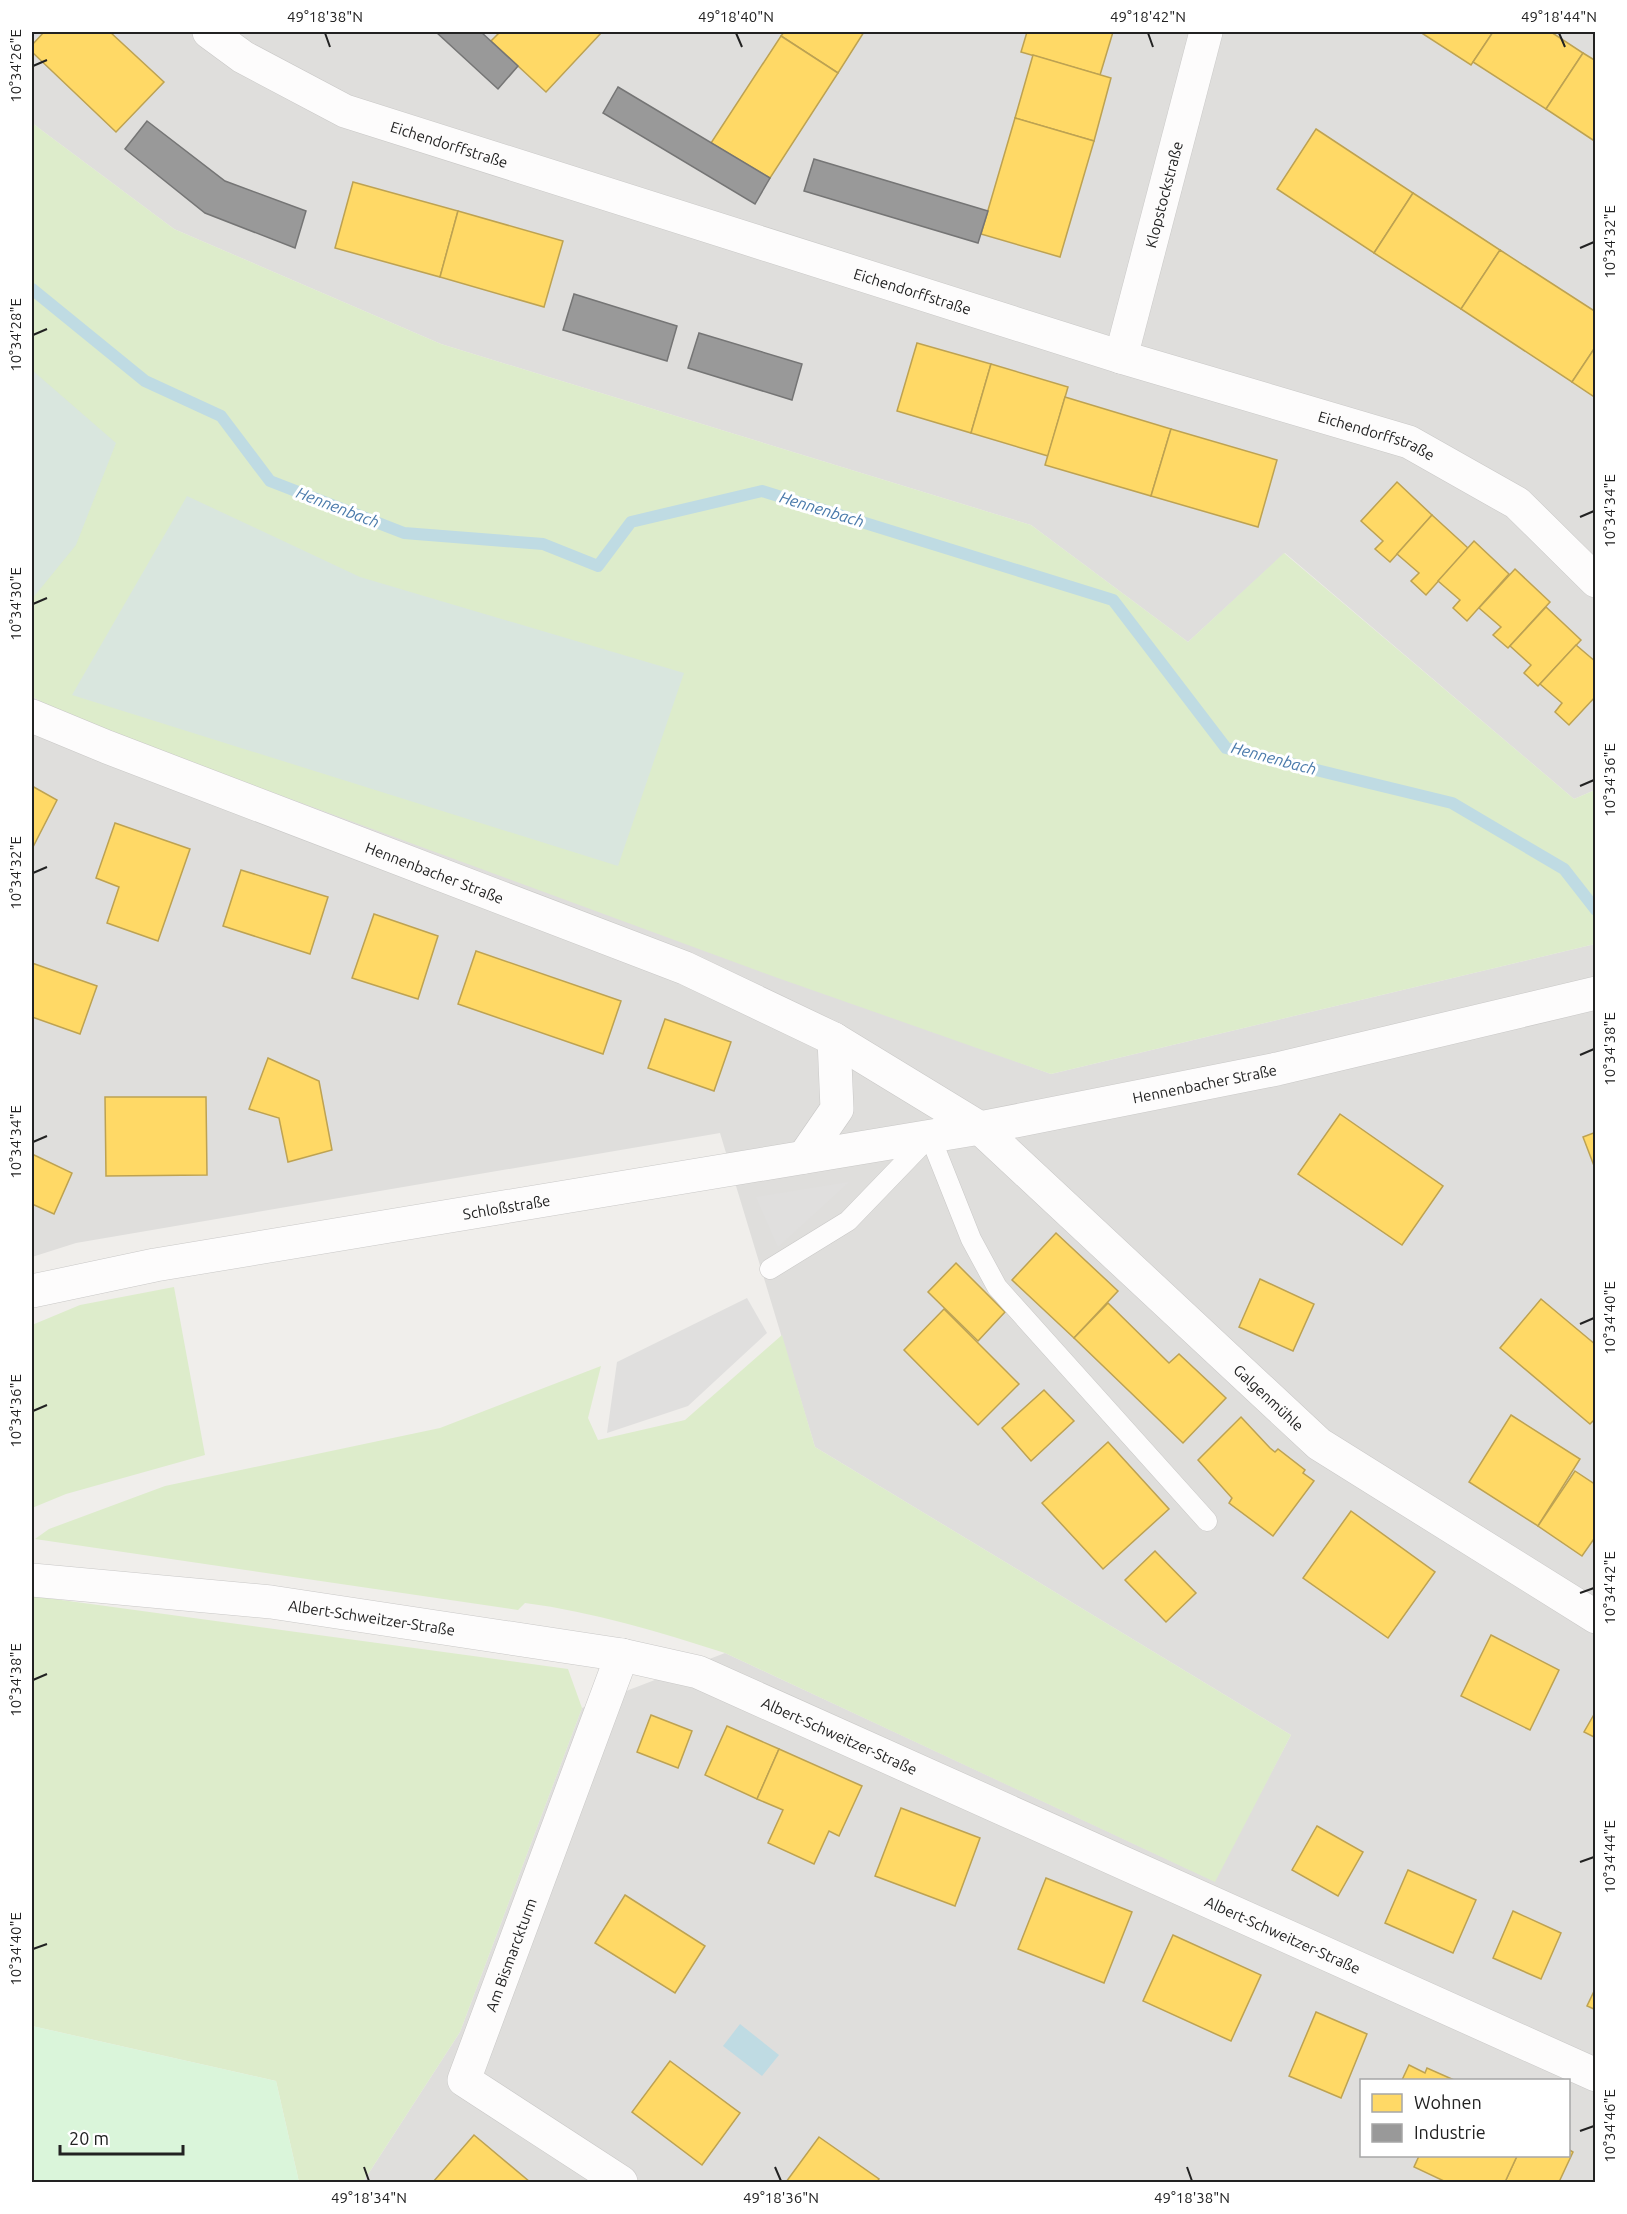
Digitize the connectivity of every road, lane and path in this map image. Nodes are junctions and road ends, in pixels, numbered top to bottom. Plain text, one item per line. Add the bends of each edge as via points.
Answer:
1 (209, 32) edge
2 (1206, 32) edge
3 (1121, 357) junction
4 (1596, 581) edge
5 (32, 716) edge
6 (1596, 993) edge
7 (834, 1039) junction
8 (980, 1128) junction
9 (930, 1136) junction
10 (804, 1157) junction
11 (770, 1269) dead end
12 (32, 1291) edge
13 (1208, 1521) dead end
14 (32, 1580) edge
15 (1596, 1617) edge
16 (622, 1655) junction
17 (1596, 2075) edge
18 (621, 2182) edge

1 - 3 street, Eichendorffstraße via 243,57 345,111
2 - 3 street, Klopstockstraße
3 - 4 street, Eichendorffstraße via 1408,442 1517,503
5 - 7 street, Hennenbacher Straße via 685,968
6 - 8 street, Hennenbacher Straße via 1277,1069
7 - 8 street, Hennenbacher Straße
7 - 10 street via 837,1109
8 - 9 street, Schloßstraße
8 - 15 street, Galgenmühle via 1319,1444
9 - 10 street, Schloßstraße
9 - 11 lane via 848,1221
9 - 13 lane via 971,1239 997,1287
10 - 12 street, Schloßstraße via 155,1265
14 - 16 street, Albert-Schweitzer-Straße via 271,1602
16 - 17 street, Albert-Schweitzer-Straße via 698,1672
16 - 18 street, Am Bismarckturm via 464,2080

